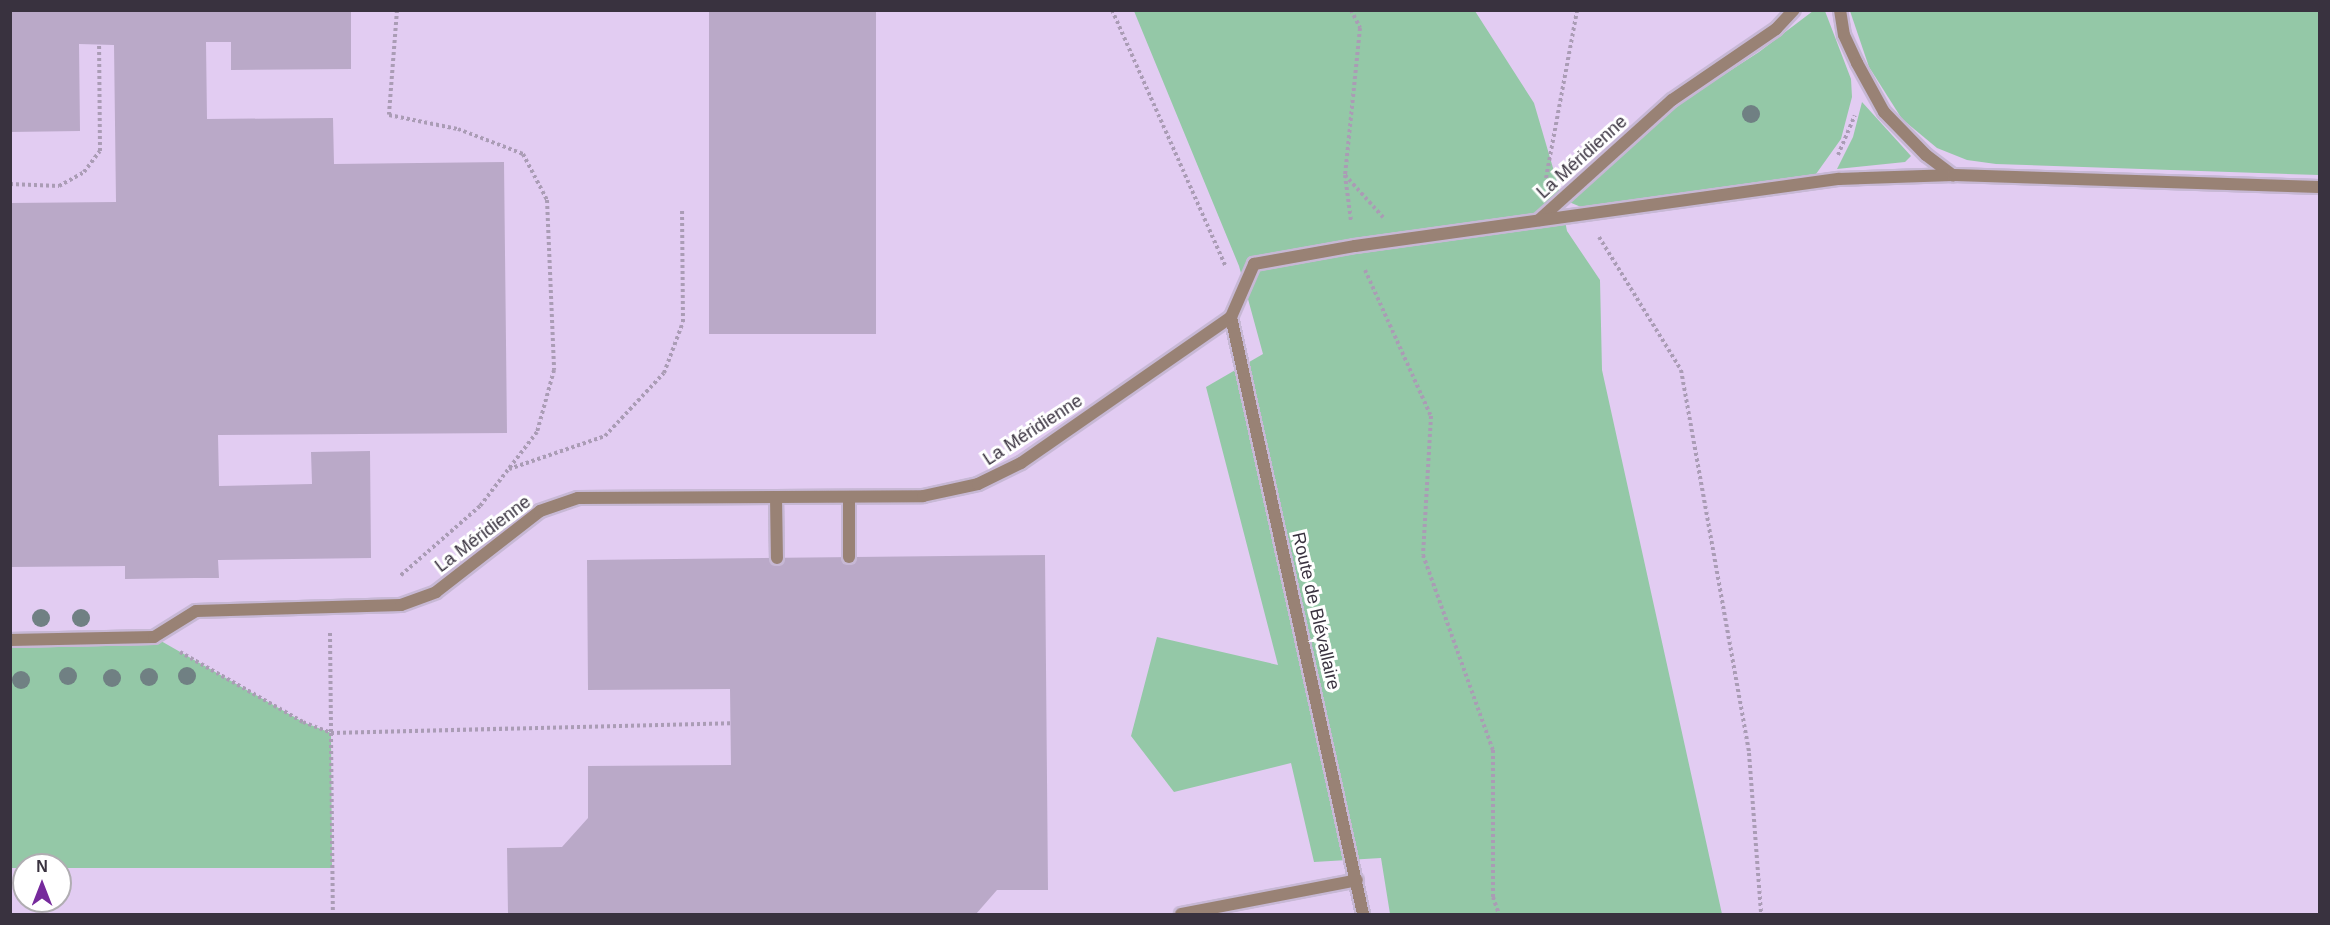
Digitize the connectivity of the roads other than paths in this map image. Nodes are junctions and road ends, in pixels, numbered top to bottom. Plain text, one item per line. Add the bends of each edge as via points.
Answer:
1 (1794, 10) edge
2 (1840, 10) edge
3 (1953, 175) junction
4 (2319, 187) edge
5 (1539, 220) junction
6 (1231, 317) junction
7 (776, 497) junction
8 (849, 497) junction
9 (849, 557) dead end
10 (777, 558) dead end
11 (10, 640) edge
12 (1357, 880) junction
13 (1181, 915) edge
14 (1363, 915) edge

1 - 5 street, La Méridienne via 1776,29 1672,100
2 - 3 street via 1853,54 1884,112 1926,155
3 - 4 street
3 - 5 street via 1818,181
5 - 6 street, La Méridienne via 1254,264
6 - 8 street, La Méridienne via 1021,463 987,481 923,496
6 - 12 street, Route de Blévallaire
7 - 8 street, La Méridienne
7 - 10 street
7 - 11 street, La Méridienne via 578,498 540,511 436,592 401,605 196,611 154,637
8 - 9 street
12 - 13 street
12 - 14 street, Route de Blévallaire

